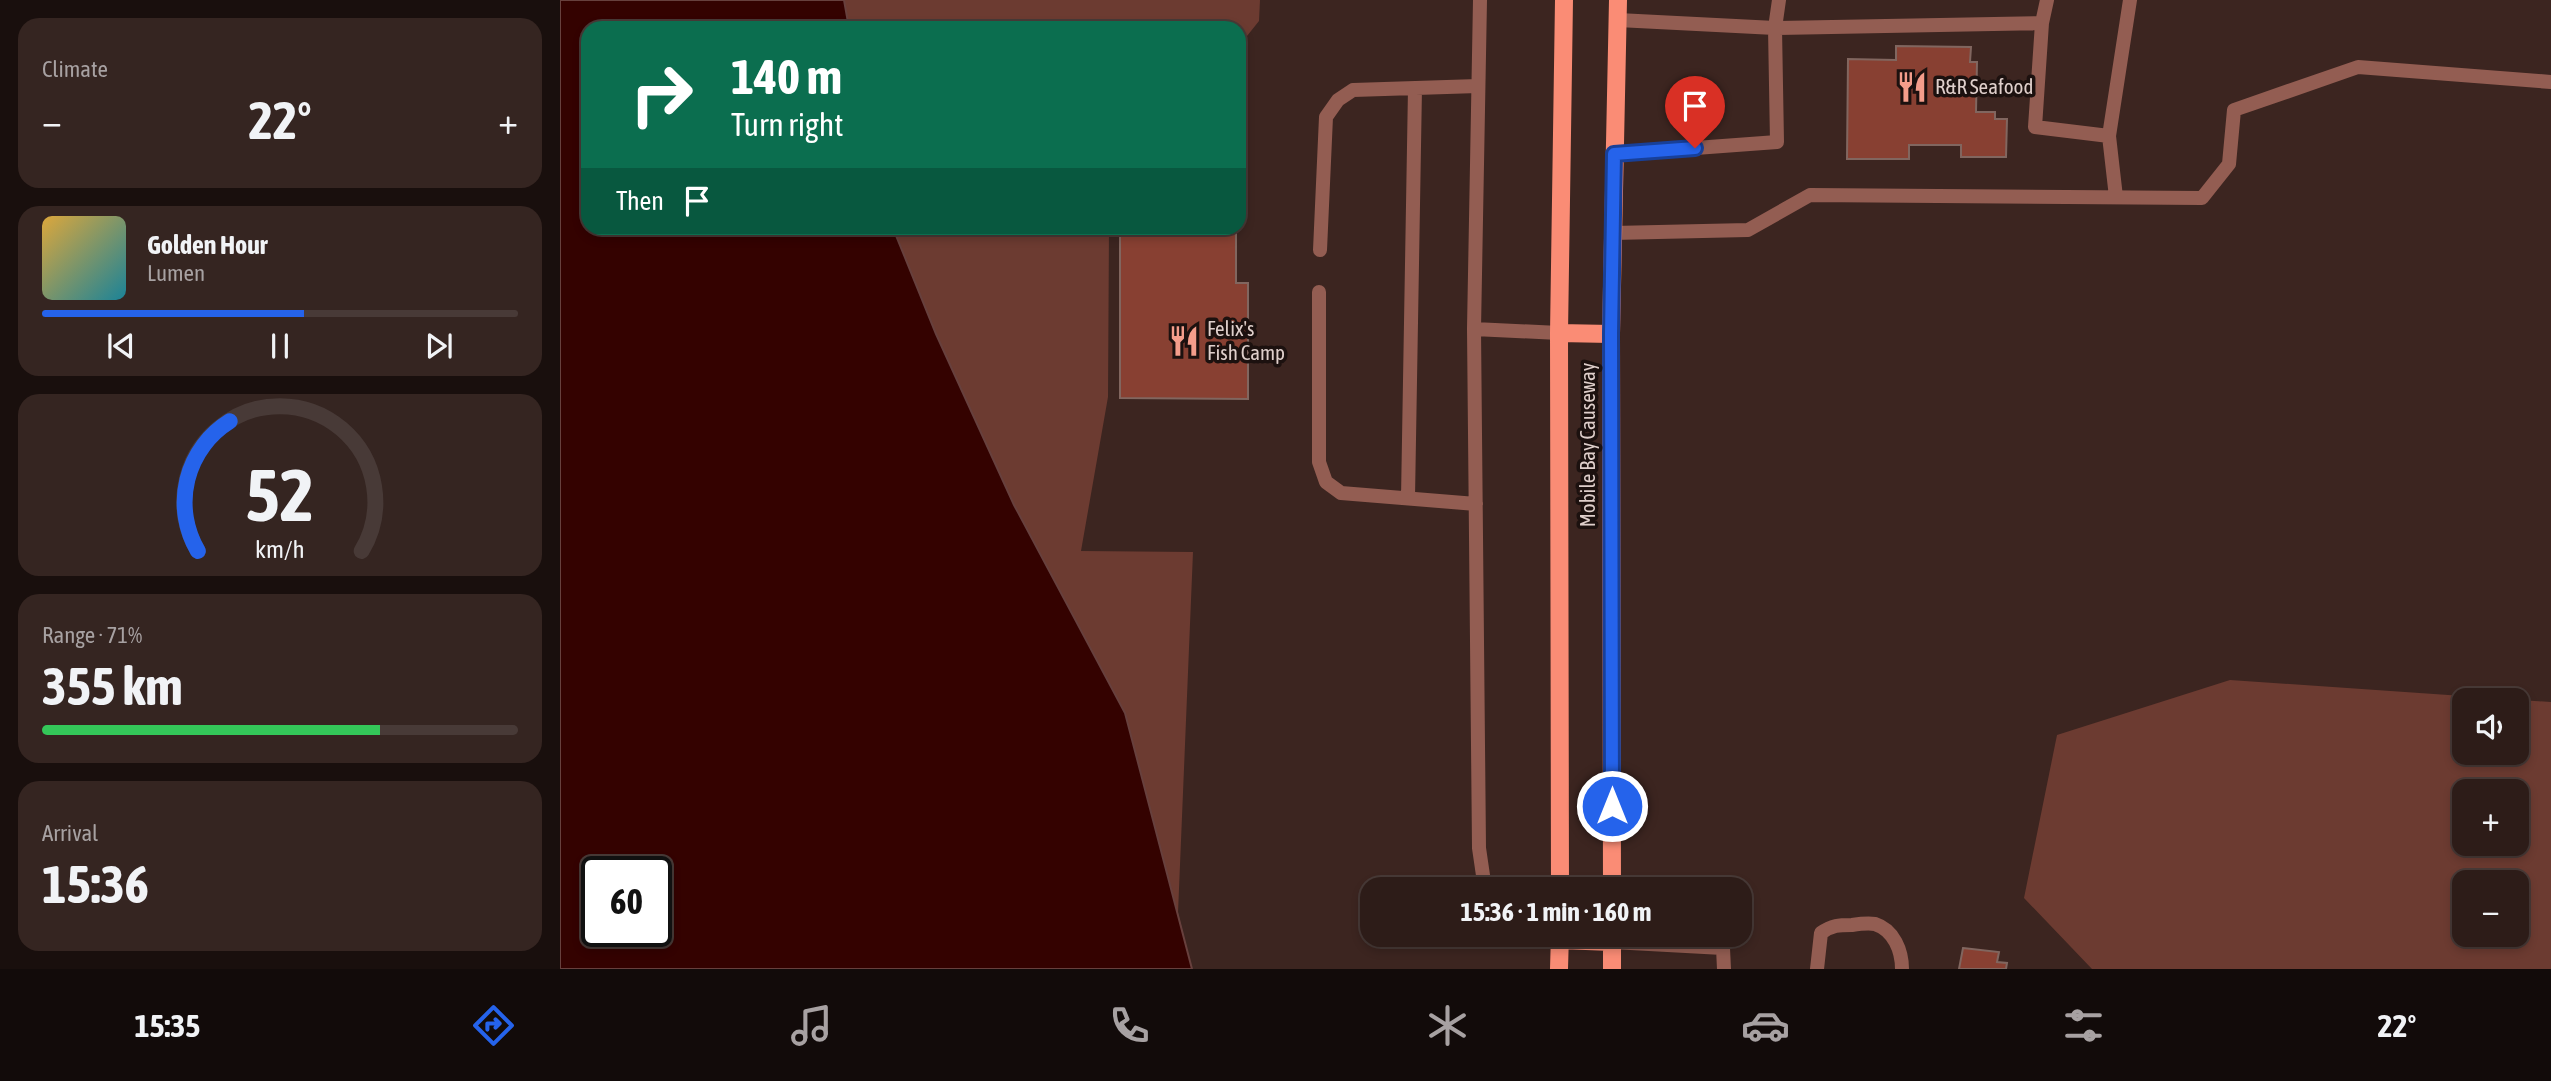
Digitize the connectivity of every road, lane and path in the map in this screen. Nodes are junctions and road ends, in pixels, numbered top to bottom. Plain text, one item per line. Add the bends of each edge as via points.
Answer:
1 (1480, 0) edge
2 (1564, 0) edge
3 (1618, 0) edge
4 (1779, 0) edge
5 (2047, 0) edge
6 (2130, 0) edge
7 (1618, 20) junction
8 (2042, 23) junction
9 (1776, 28) junction
10 (2551, 82) edge
11 (1478, 86) junction
12 (1415, 88) junction
13 (2109, 136) junction
14 (1614, 154) junction
15 (2116, 197) junction
16 (1613, 233) junction
17 (1320, 250) dead end
18 (1320, 292) dead end
19 (1474, 329) junction
20 (1559, 333) junction
21 (1611, 334) junction
22 (1408, 498) junction
23 (1476, 503) junction
24 (1483, 877) edge
25 (1560, 877) edge
26 (1612, 877) edge
27 (1556, 947) edge
28 (1612, 947) edge
29 (1712, 947) edge
30 (1559, 969) edge
31 (1612, 969) edge
32 (1724, 969) edge
33 (1817, 969) edge
34 (1902, 969) edge

1 - 11 lane
2 - 20 main road, Mobile Bay Causeway
3 - 7 main road, Mobile Bay Causeway
4 - 9 lane
5 - 8 lane
6 - 13 lane
7 - 9 lane
7 - 14 main road, Mobile Bay Causeway
8 - 9 lane
8 - 13 lane via 2035,127
9 - 14 lane via 1777,142
10 - 15 lane via 2358,67 2234,110 2229,164 2202,198
11 - 12 lane
11 - 19 lane
12 - 17 lane via 1353,90 1338,100 1326,117
12 - 22 lane
13 - 15 lane
14 - 16 main road, Mobile Bay Causeway
15 - 16 lane via 1810,195 1748,230
16 - 21 main road, Mobile Bay Causeway
18 - 22 lane via 1319,462 1326,482 1341,493
19 - 20 lane
19 - 23 lane
20 - 21 main road
20 - 25 main road, Mobile Bay Causeway
21 - 26 main road, Mobile Bay Causeway
22 - 23 lane
23 - 24 lane via 1479,848
27 - 30 main road
28 - 31 main road
29 - 32 lane via 1723,948
33 - 34 lane via 1821,933 1831,925 1874,924 1896,943

